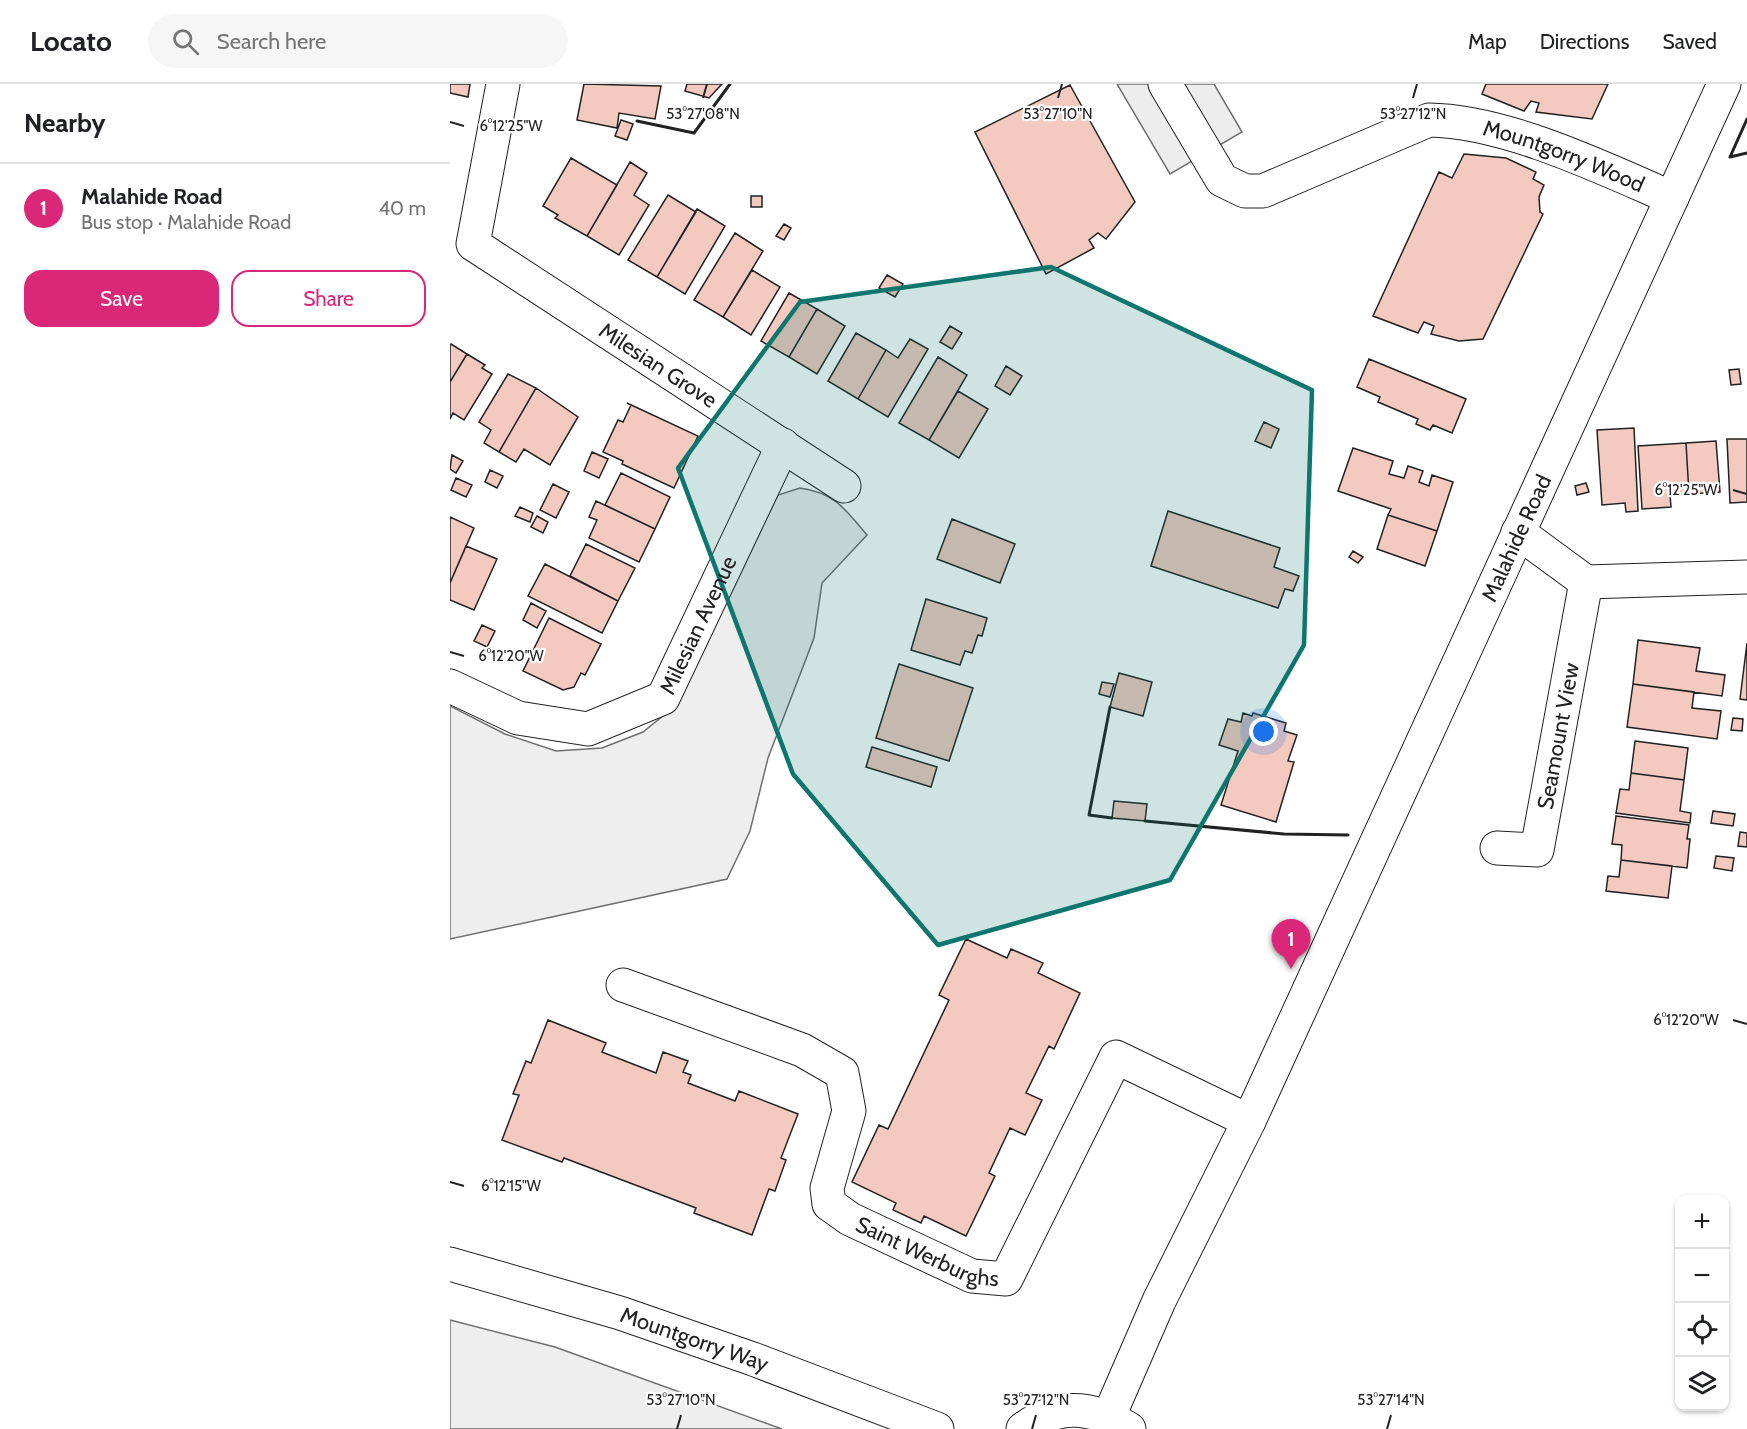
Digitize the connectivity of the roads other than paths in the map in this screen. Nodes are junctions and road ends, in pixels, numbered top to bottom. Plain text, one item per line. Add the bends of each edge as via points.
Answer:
1 (503, 84) edge
2 (1165, 84) edge
3 (1724, 84) edge
4 (1672, 198) junction
5 (462, 247) edge
6 (783, 445) junction
7 (844, 486) dead end
8 (1518, 532) junction
9 (1747, 577) edge
10 (1586, 582) junction
11 (450, 686) edge
12 (1497, 849) dead end
13 (623, 985) dead end
14 (1249, 1121) junction
15 (450, 1264) edge
16 (1119, 1423) edge
17 (937, 1429) edge
18 (1023, 1429) edge

1 - 5 street, Milesian Grove
2 - 4 street, Mountgorry Wood via 1222,180 1245,191 1263,191 1429,120 1459,120 1597,165
3 - 4 street, Malahide Road
4 - 8 street, Malahide Road
5 - 6 street, Milesian Grove
6 - 7 street, Milesian Grove
6 - 11 street, Milesian Avenue via 663,698 588,729 518,718
8 - 10 street
8 - 14 street, Malahide Road
9 - 10 street
10 - 12 street, Seamount View via 1537,850
13 - 14 street, Saint Werburghs via 802,1050 842,1073 849,1110 827,1188 829,1204 850,1219 972,1276 1006,1279 1116,1057
14 - 16 street, Malahide Road via 1159,1301
15 - 17 street, Mountgorry Way via 631,1317
16 - 18 street via 1085,1410 1060,1411 1036,1419

